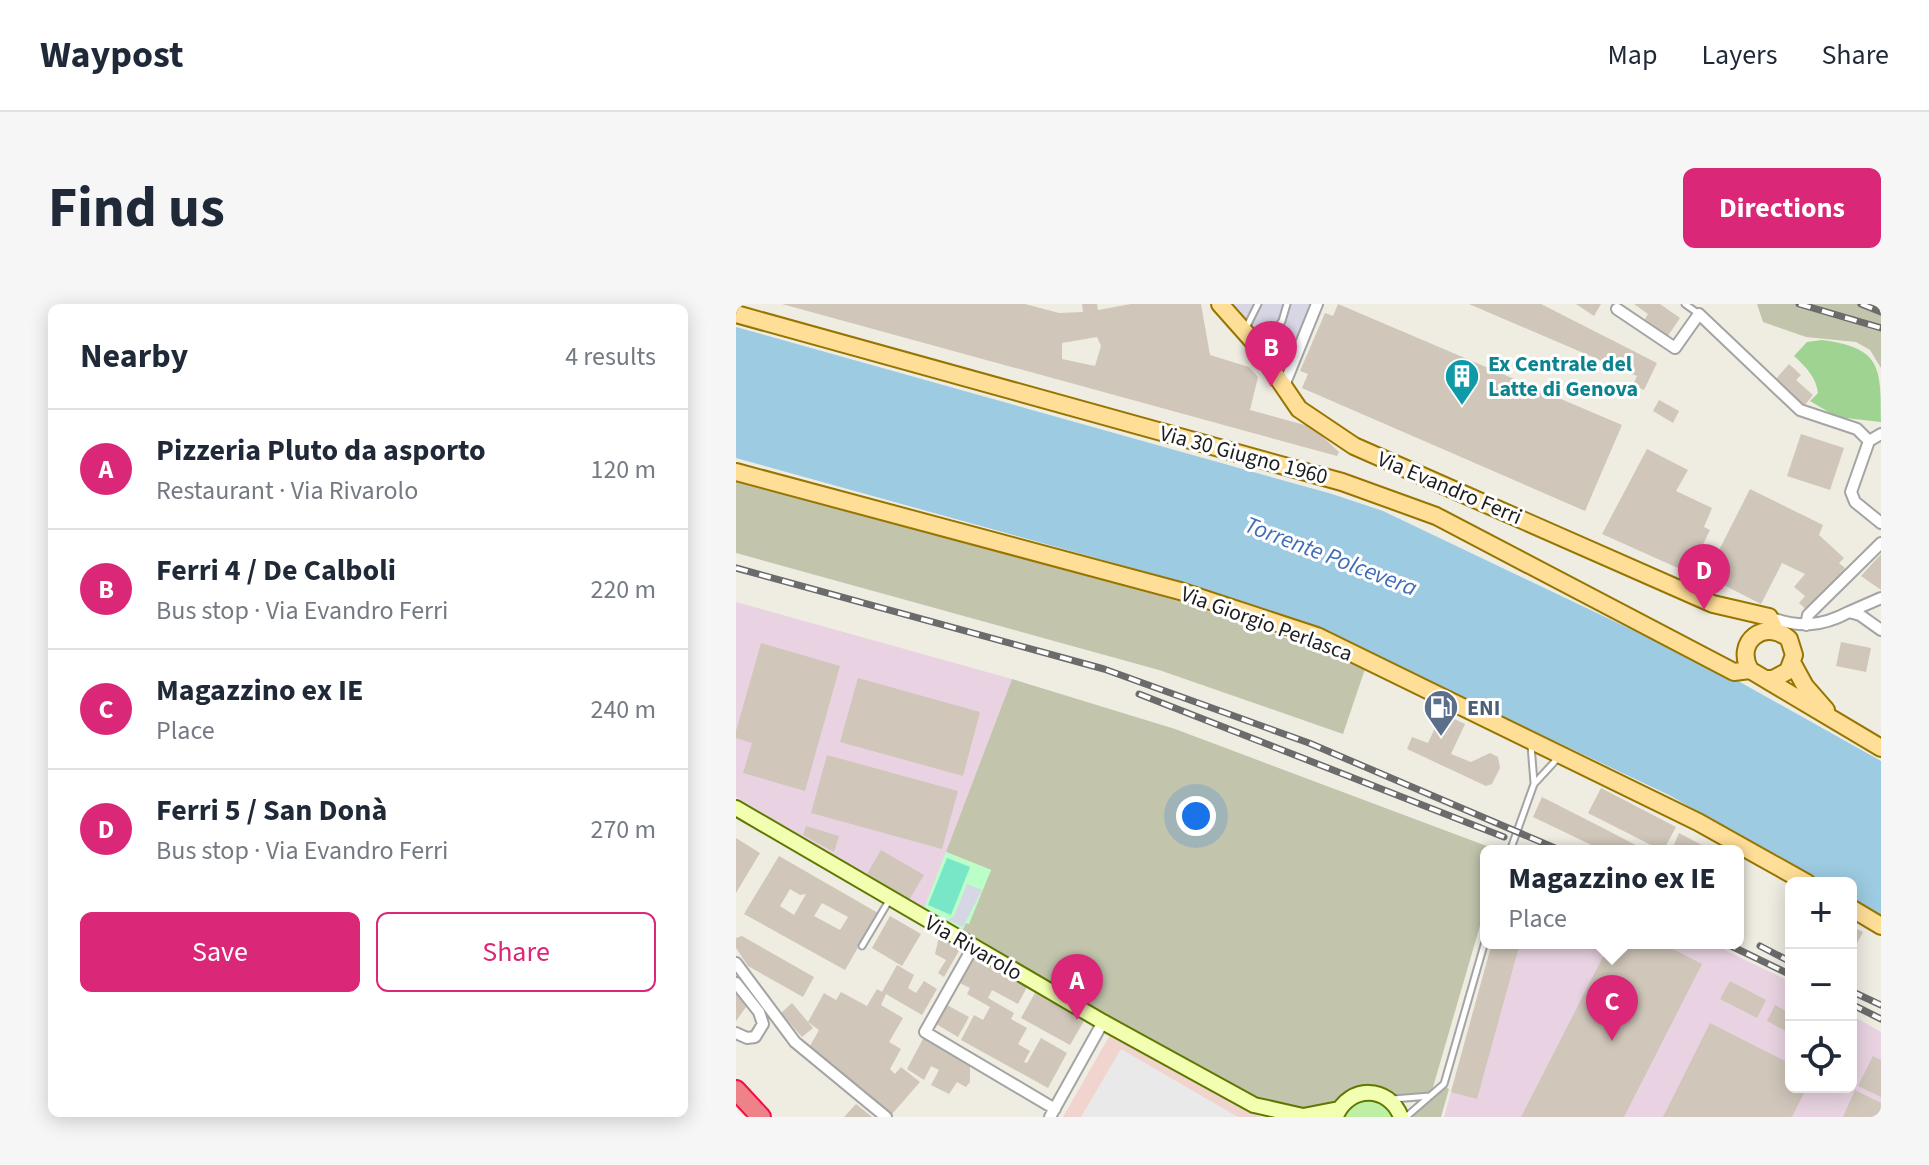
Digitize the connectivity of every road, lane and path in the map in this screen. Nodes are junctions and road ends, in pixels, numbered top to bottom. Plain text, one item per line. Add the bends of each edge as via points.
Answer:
1 (1258, 304) edge
2 (1287, 304) edge
3 (1317, 304) edge
4 (1685, 304) edge
5 (1227, 306) edge
6 (1617, 309) dead end
7 (736, 314) edge
8 (1699, 314) junction
9 (1244, 331) junction
10 (1260, 351) junction
11 (1283, 388) junction
12 (1881, 434) edge
13 (1869, 441) junction
14 (736, 472) edge
15 (1881, 523) edge
16 (1881, 543) edge
17 (1881, 598) edge
18 (1727, 608) junction
19 (1849, 612) junction
20 (1804, 625) junction
21 (1778, 629) junction
22 (1881, 630) edge
23 (1748, 644) junction
24 (1793, 664) junction
25 (1724, 665) junction
26 (1757, 675) junction
27 (1838, 723) junction
28 (1526, 735) junction
29 (1881, 741) edge
30 (1881, 748) edge
31 (1567, 756) junction
32 (1534, 784) junction
33 (736, 808) edge
34 (1512, 845) edge
35 (1739, 845) edge
36 (1744, 848) edge
37 (1796, 877) edge
38 (890, 899) junction
39 (1857, 912) edge
40 (1881, 926) edge
41 (862, 946) dead end
42 (973, 947) junction
43 (1483, 949) edge
44 (736, 963) edge
45 (736, 983) edge
46 (1103, 1022) junction
47 (736, 1033) edge
48 (736, 1090) edge
49 (1431, 1096) junction
50 (1389, 1099) junction
51 (1053, 1113) edge
52 (1337, 1113) edge
53 (1305, 1116) edge
54 (761, 1117) edge
55 (886, 1117) edge
56 (1404, 1117) edge

1 - 9 lane
2 - 10 lane via 1282,321
3 - 11 street
4 - 8 lane
5 - 9 main road, Via Evandro Ferri
6 - 8 street via 1675,348
7 - 25 main road, Via 30 Giugno 1960 via 1342,482 1436,516
8 - 13 street via 1800,410 1857,429
9 - 10 main road, Via Evandro Ferri
10 - 11 main road, Via Evandro Ferri
11 - 18 main road, Via Evandro Ferri via 1299,409 1354,446
12 - 13 street
13 - 15 street via 1851,492 1855,502
14 - 28 main road, Via Giorgio Perlasca via 1180,591 1317,636
16 - 20 street
17 - 19 street
18 - 21 main road, Via Evandro Ferri
18 - 23 main road, Via Evandro Ferri
19 - 20 street via 1829,623
19 - 22 street
20 - 21 street
20 - 21 street
21 - 23 main road via 1758,633
21 - 24 main road via 1793,647
23 - 25 main road
23 - 26 main road, Via Evandro Ferri
24 - 26 main road via 1781,676
24 - 27 main road
25 - 26 main road, Via 30 Giugno 1960
26 - 27 main road
27 - 29 street
27 - 30 main road
28 - 31 main road, Via Giorgio Perlasca
28 - 32 lane via 1534,755
31 - 32 lane via 1551,762
31 - 35 main road, Via Giorgio Perlasca
32 - 34 lane
33 - 38 main road, Via Rivarolo
36 - 37 main road, Via Giorgio Perlasca
38 - 41 lane
38 - 42 main road, Via Rivarolo
39 - 40 main road
42 - 46 main road, Via Rivarolo
42 - 51 street via 925,1032
43 - 49 lane via 1444,1084
44 - 55 street via 795,1042
45 - 47 street via 763,1024 755,1037
46 - 51 street
46 - 53 main road, Via Rivarolo via 1254,1105
48 - 54 highway
49 - 50 lane
49 - 56 lane
50 - 52 main road, Via Rivarolo via 1361,1092
50 - 56 main road
52 - 53 main road, Via Rivarolo

